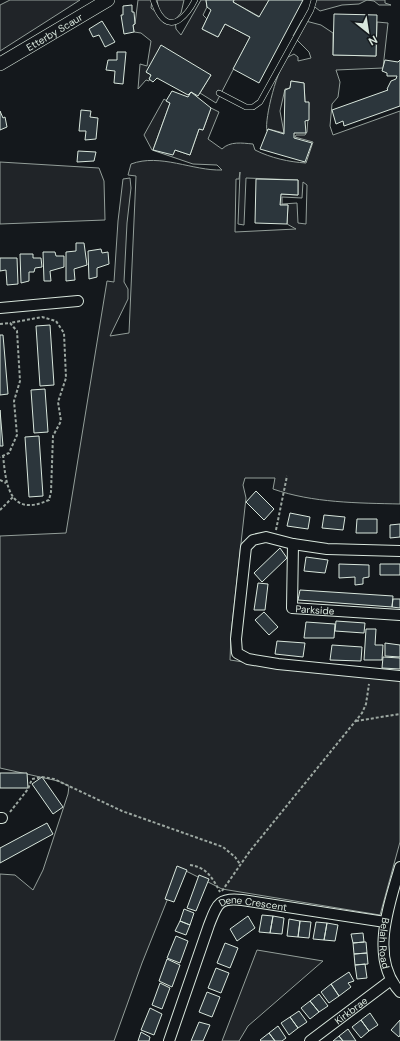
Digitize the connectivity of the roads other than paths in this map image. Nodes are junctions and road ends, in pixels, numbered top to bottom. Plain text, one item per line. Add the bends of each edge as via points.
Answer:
1 (108, 0) edge
2 (153, 0) edge
3 (195, 0) edge
4 (314, 0) edge
5 (0, 64) edge
6 (219, 93) dead end
7 (78, 301) dead end
8 (0, 308) edge
9 (293, 544) junction
10 (400, 551) edge
11 (400, 615) edge
12 (400, 676) edge
13 (400, 867) edge
14 (386, 922) junction
15 (391, 980) junction
16 (399, 990) edge
17 (169, 1041) edge
18 (310, 1041) edge

1 - 5 street, Etterby Scaur
2 - 3 lane via 159,15 174,23 183,19
4 - 6 lane via 311,10 260,102 253,107 246,107
7 - 8 street
9 - 10 street via 357,551
9 - 11 street, Parkside via 292,608
9 - 12 street via 260,537 246,547 236,639 237,654 248,659 278,664
13 - 14 street, Belah Road
14 - 15 street, Belah Road via 384,953
14 - 17 street, Dene Crescent via 229,898 222,901 216,907 209,925
15 - 16 street, Belah Road
15 - 18 street, Kirkbrae

